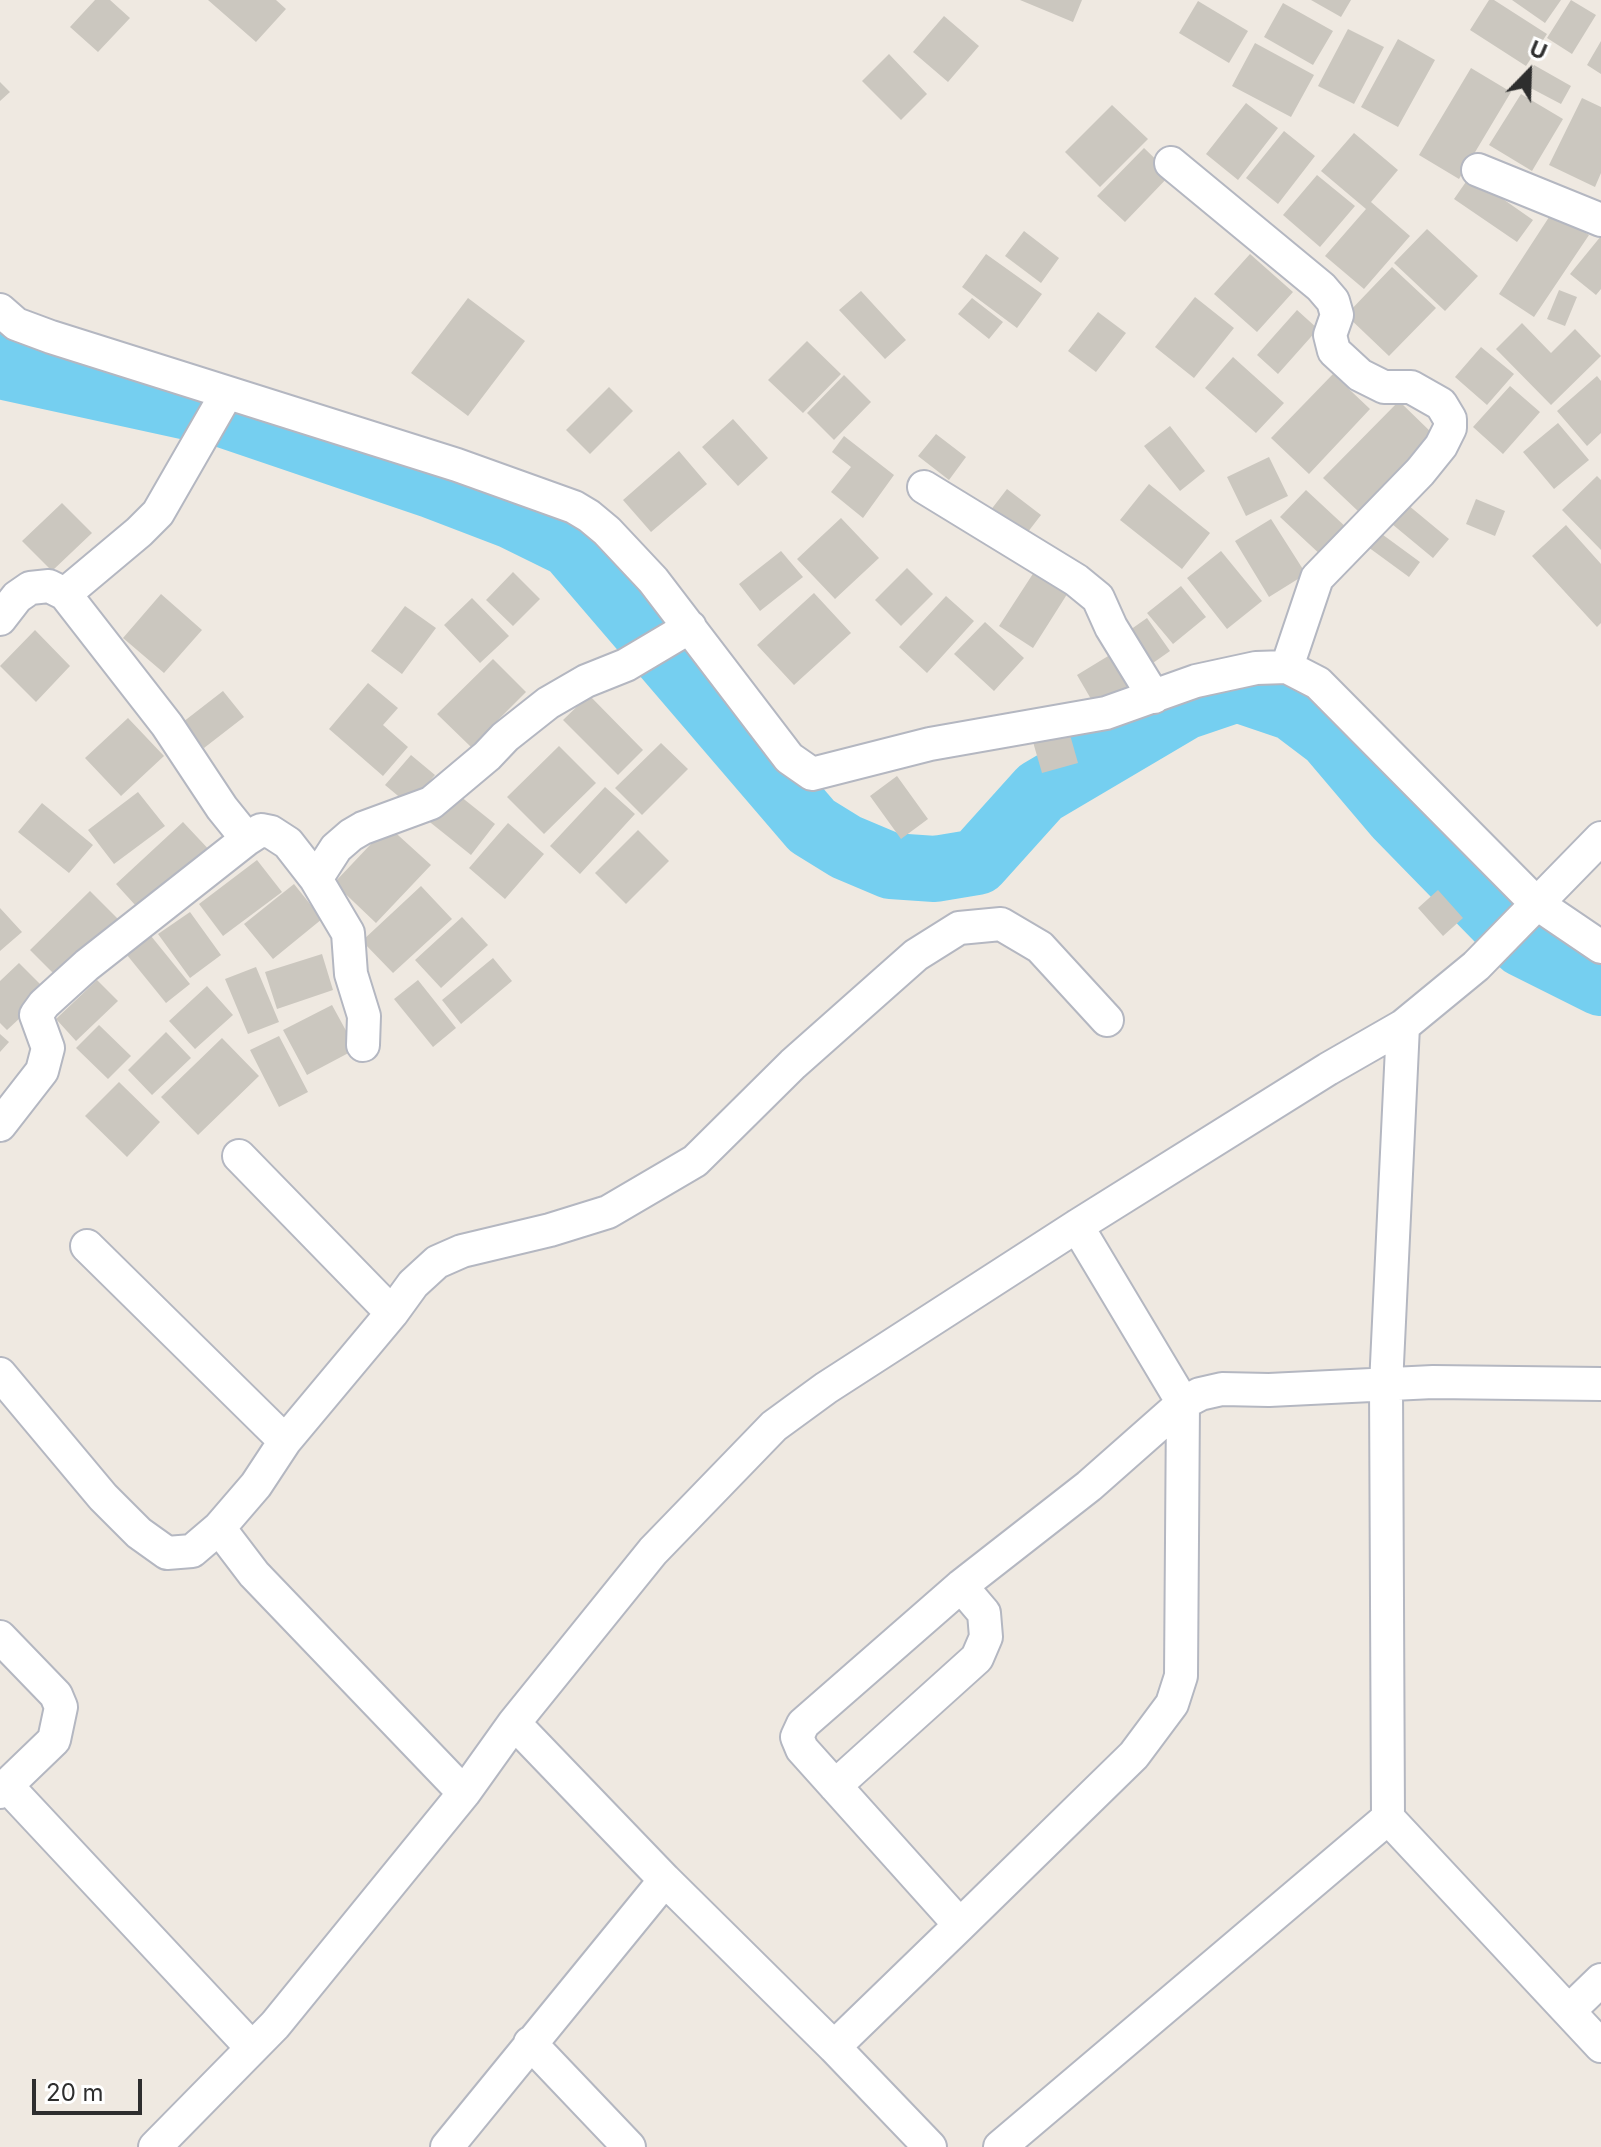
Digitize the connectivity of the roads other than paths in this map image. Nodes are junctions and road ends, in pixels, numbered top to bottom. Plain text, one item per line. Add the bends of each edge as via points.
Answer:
1 (1171, 163) dead end
2 (1478, 170) dead end
3 (1601, 220) edge
4 (0, 310) edge
5 (220, 407) junction
6 (924, 487) dead end
7 (65, 594) junction
8 (0, 619) edge
9 (669, 639) junction
10 (1287, 667) junction
11 (1154, 697) junction
12 (1601, 838) edge
13 (247, 839) junction
14 (316, 879) junction
15 (1535, 905) junction
16 (1601, 947) edge
17 (1107, 1020) dead end
18 (1403, 1026) junction
19 (363, 1045) dead end
20 (0, 1125) edge
21 (239, 1156) dead end
22 (1077, 1226) junction
23 (87, 1246) dead end
24 (392, 1313) junction
25 (0, 1374) edge
26 (1601, 1384) edge
27 (1386, 1385) junction
28 (1183, 1403) junction
29 (285, 1441) junction
30 (219, 1528) junction
31 (961, 1586) junction
32 (0, 1637) edge
33 (514, 1723) junction
34 (835, 1786) junction
35 (4, 1789) edge
36 (464, 1793) junction
37 (1388, 1818) junction
38 (665, 1880) junction
39 (960, 1925) junction
40 (1601, 1980) edge
41 (1570, 2010) junction
42 (530, 2043) junction
43 (1601, 2046) edge
44 (834, 2047) junction
45 (252, 2048) junction
46 (155, 2147) edge
47 (447, 2147) edge
48 (629, 2147) edge
49 (930, 2147) edge
50 (1000, 2147) edge

1 - 10 street via 1321,287 1337,315 1330,335 1334,351 1360,375 1384,387 1411,387 1441,404 1450,419 1441,446 1420,472 1317,578
2 - 3 street
4 - 5 street via 27,329
5 - 7 street via 158,513
5 - 9 street via 457,465 574,507 607,531 653,580
6 - 11 street via 1098,598
7 - 8 street via 49,586 30,588
7 - 13 street
9 - 11 street via 789,758 812,774 930,744 1106,713
9 - 14 street via 548,703 431,803 351,835
10 - 11 street via 1211,678
10 - 15 street via 1318,683
12 - 15 street
13 - 14 street via 261,830 280,836
13 - 20 street via 44,1004 36,1015 48,1048 42,1071
14 - 19 street via 350,937 351,974 364,1016
15 - 16 street
15 - 18 street via 1476,966
17 - 24 street via 1040,947 1001,924 959,928 916,955 793,1064 695,1161 608,1212 437,1262
18 - 22 street
18 - 27 street
21 - 24 street
22 - 28 street
22 - 33 street via 774,1426 653,1551
23 - 29 street
24 - 29 street
25 - 30 street via 103,1497 167,1553 192,1551
26 - 27 street
27 - 28 street via 1222,1389
27 - 37 street
28 - 31 street via 1089,1486
28 - 39 street via 1181,1676 1172,1704 1134,1755
29 - 30 street
30 - 36 street via 254,1574
31 - 34 street via 984,1613 986,1637 977,1658
31 - 34 street via 803,1724 797,1737 802,1749
32 - 35 street via 56,1695 61,1707 54,1740
33 - 36 street
33 - 38 street
34 - 39 street
35 - 45 street
36 - 45 street
37 - 41 street
37 - 50 street
38 - 42 street
38 - 44 street
39 - 44 street
40 - 41 street
41 - 43 street
42 - 47 street
42 - 48 street
44 - 49 street
45 - 46 street

